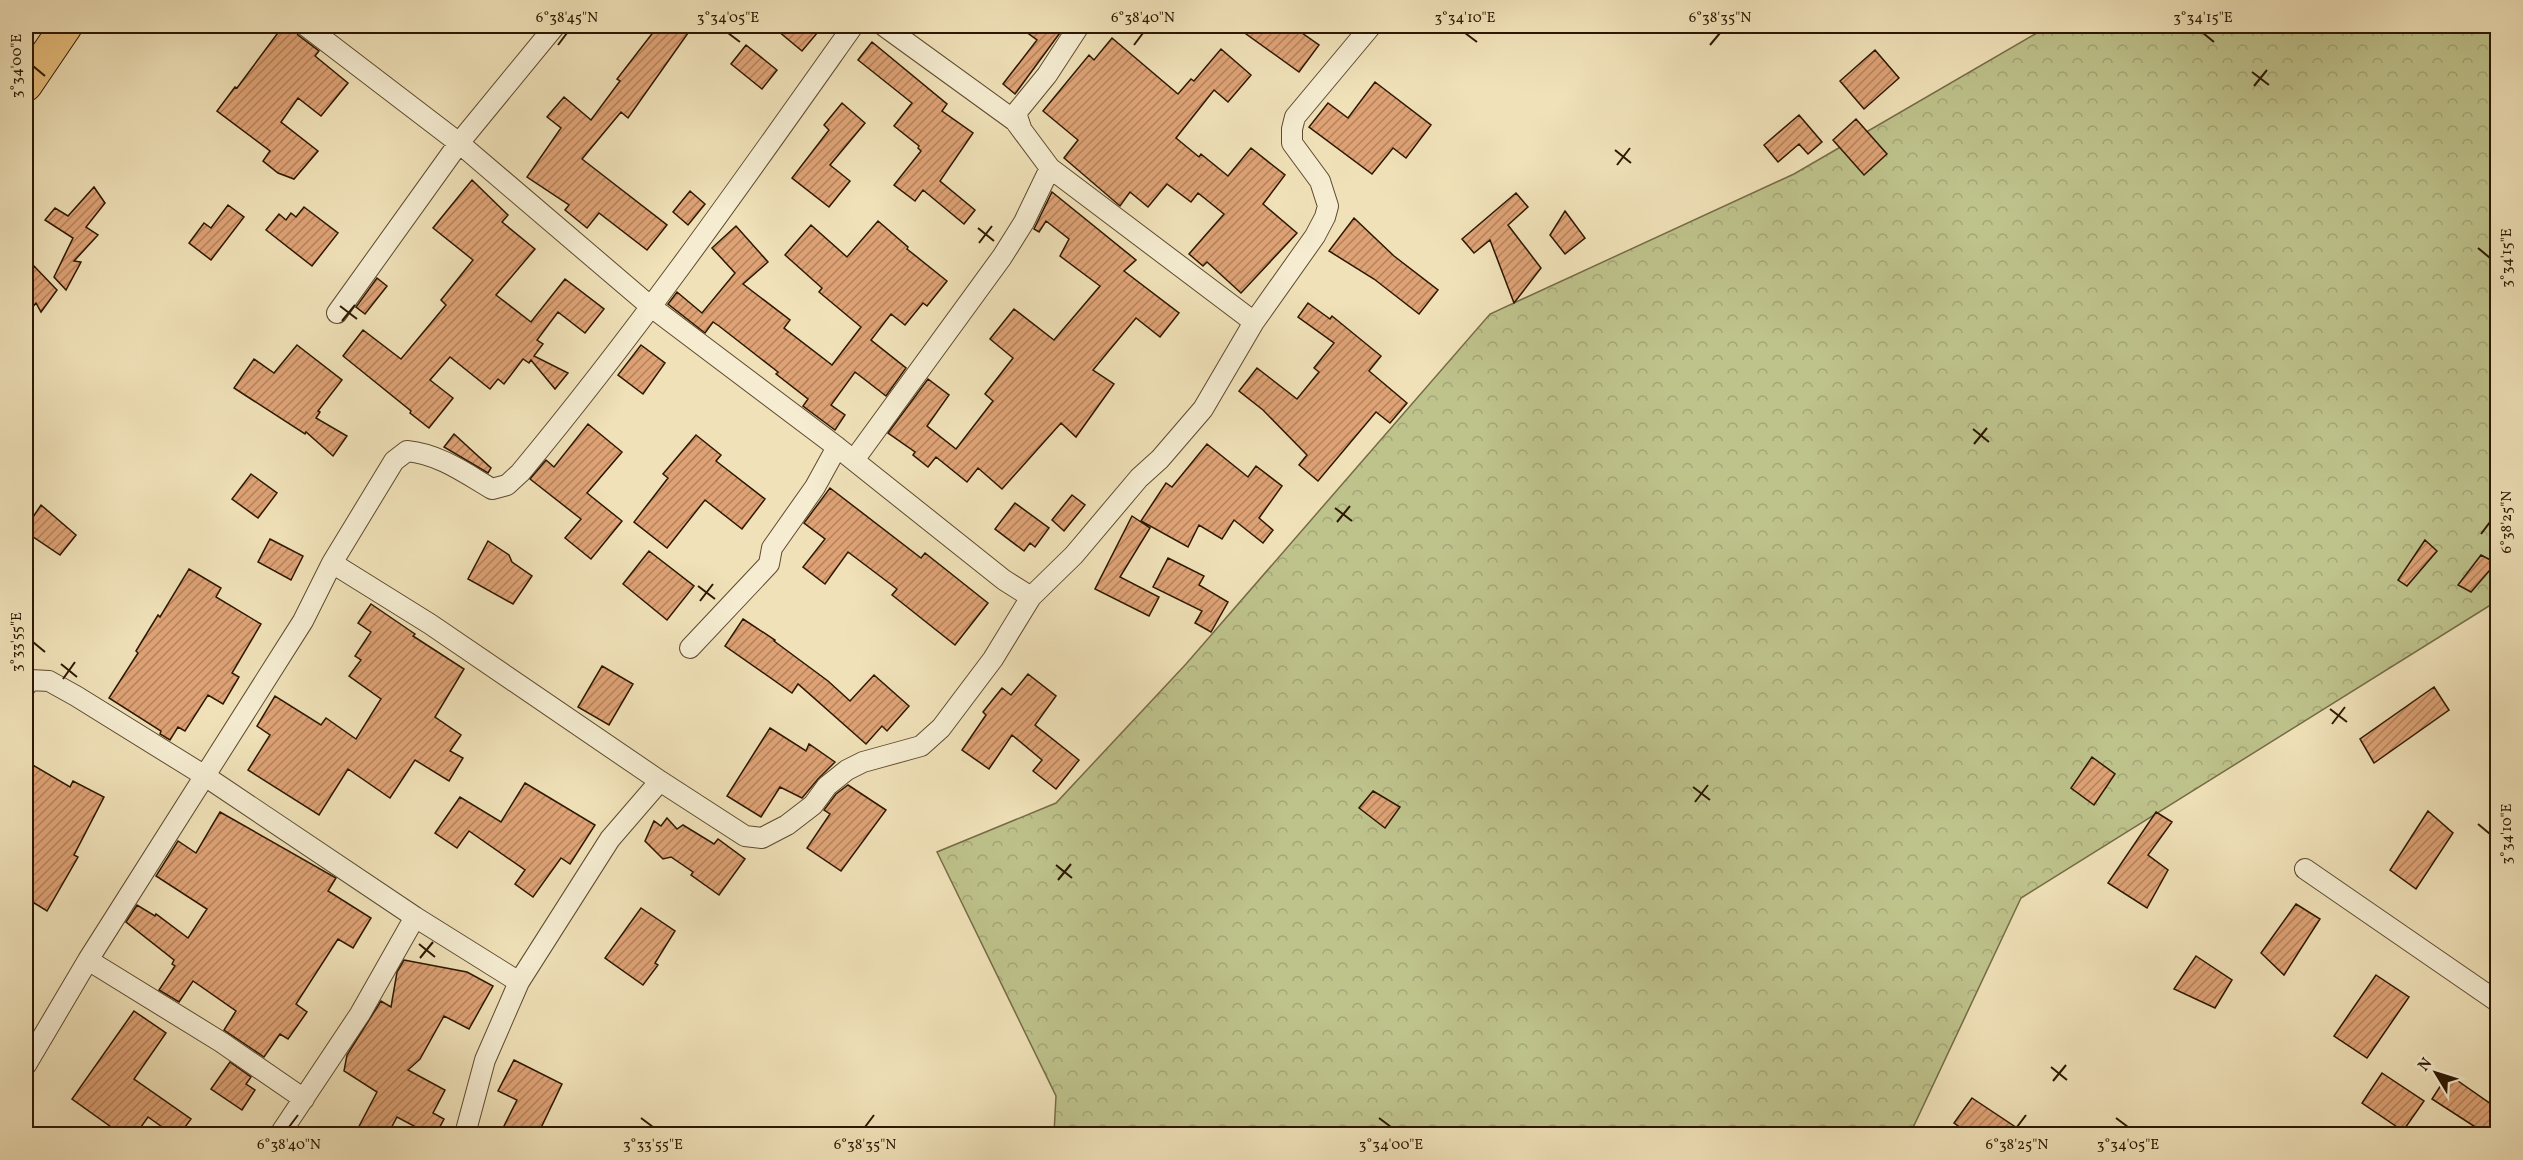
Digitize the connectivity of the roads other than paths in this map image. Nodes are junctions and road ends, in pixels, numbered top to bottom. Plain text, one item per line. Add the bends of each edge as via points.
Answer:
1 (66, 26) edge
2 (306, 26) edge
3 (555, 26) edge
4 (853, 26) edge
5 (884, 26) edge
6 (1079, 26) edge
7 (1371, 26) edge
8 (26, 85) edge
9 (1021, 128) junction
10 (459, 143) junction
11 (1050, 168) junction
12 (650, 306) junction
13 (337, 313) dead end
14 (1254, 322) junction
15 (837, 447) junction
16 (855, 460) junction
17 (332, 563) junction
18 (1030, 597) junction
19 (690, 648) dead end
20 (26, 686) edge
21 (205, 776) junction
22 (660, 781) junction
23 (2305, 869) dead end
24 (415, 917) junction
25 (88, 960) junction
26 (519, 982) junction
27 (2498, 1002) edge
28 (26, 1065) edge
29 (304, 1099) junction
30 (280, 1134) edge
31 (465, 1134) edge

1 - 8 main road
2 - 10 street
3 - 10 street
4 - 12 street
5 - 9 street
6 - 9 street via 1016,113
7 - 14 street via 1295,117 1292,143 1320,182 1328,206 1315,236
9 - 11 street
10 - 12 street
10 - 13 street
11 - 14 street
11 - 16 street via 1002,257
12 - 15 street
12 - 17 street via 553,434 507,484 492,489 444,461 407,451 394,461
14 - 18 street via 1203,409 1074,555
15 - 16 street
15 - 19 street via 815,487 772,548 769,564
16 - 18 street
17 - 21 street via 303,621
17 - 22 street via 430,624
18 - 22 street via 993,659 941,728 921,746 847,770 787,825 762,838 745,836
20 - 21 street via 30,680 49,681
21 - 24 street
21 - 25 street
22 - 26 street via 610,839
23 - 27 street
24 - 26 street
24 - 29 street via 360,1014
25 - 28 street
25 - 29 street
26 - 31 street via 485,1060
29 - 30 street

